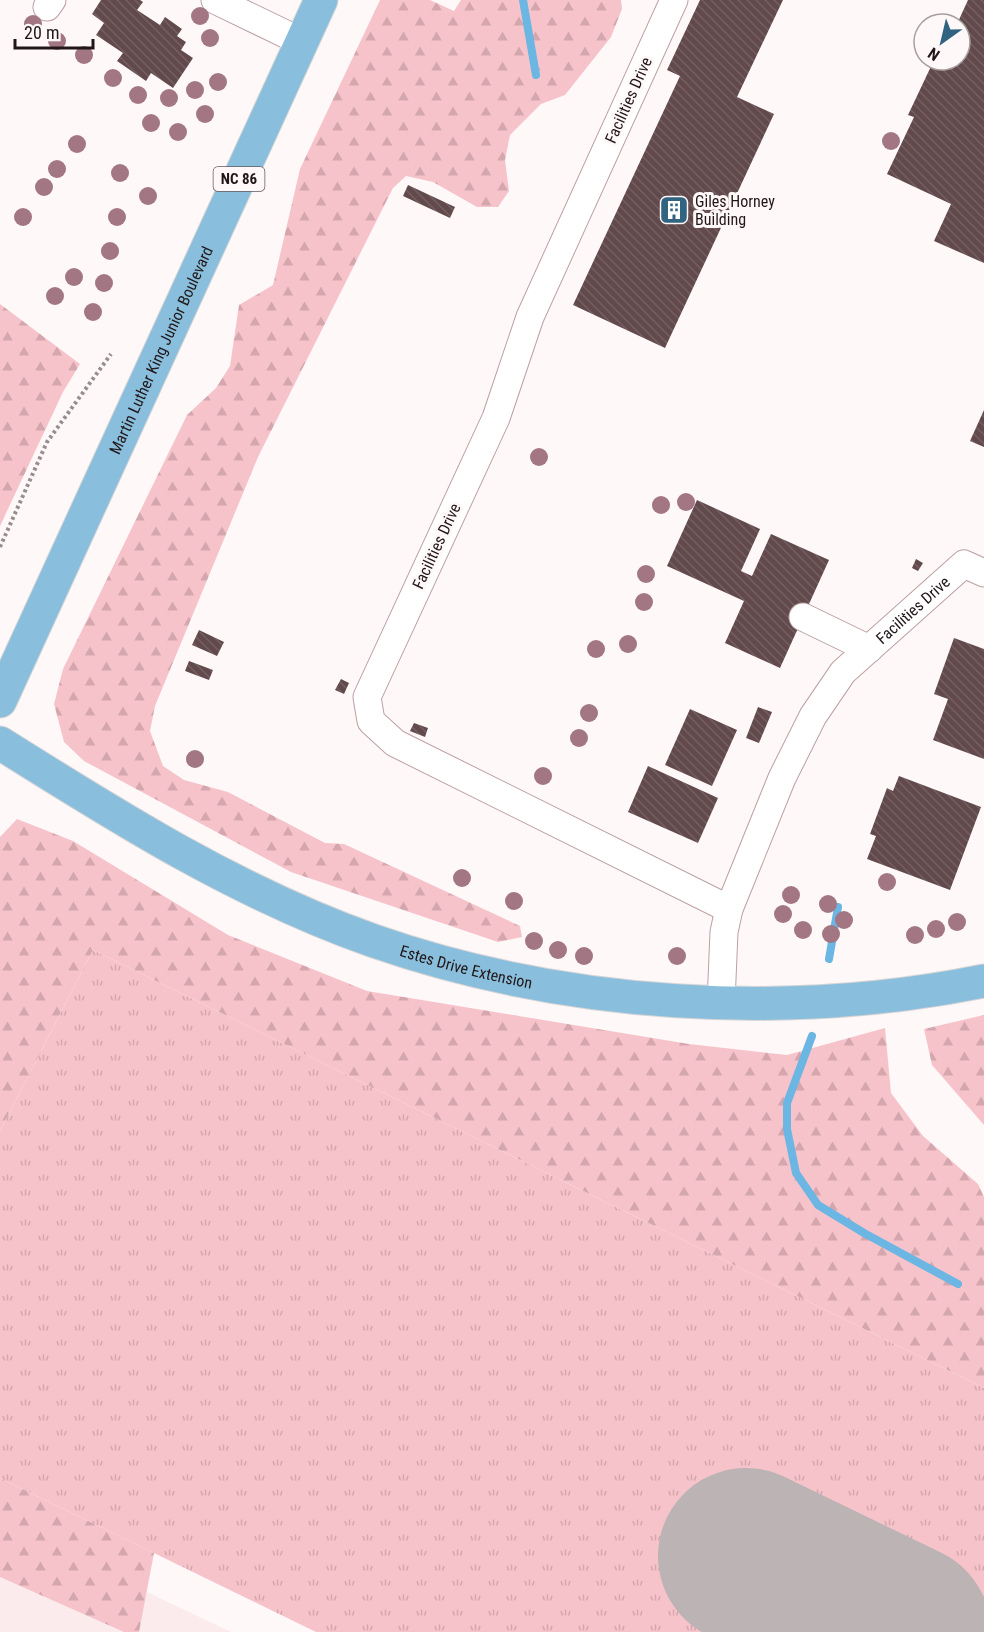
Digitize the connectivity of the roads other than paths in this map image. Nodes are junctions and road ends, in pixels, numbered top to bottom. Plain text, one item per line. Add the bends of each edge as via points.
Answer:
1 (215, 0) edge
2 (321, 0) edge
3 (674, 0) edge
4 (302, 42) junction
5 (974, 568) edge
6 (803, 617) dead end
7 (869, 649) junction
8 (0, 701) edge
9 (0, 743) edge
10 (729, 909) junction
11 (984, 981) edge
12 (721, 1003) junction

1 - 4 lane
2 - 4 main road, Martin Luther King Junior Boulevard / NC 86
3 - 10 lane, Facilities Drive via 530,317 496,418 367,697 371,720 395,743
4 - 8 main road, Martin Luther King Junior Boulevard / NC 86
5 - 7 lane, Facilities Drive
6 - 7 lane
7 - 10 lane, Facilities Drive via 843,672 813,716 782,778
9 - 12 main road, Estes Drive Extension via 208,867 374,941 464,966 569,988 637,998
10 - 12 lane, Facilities Drive via 724,932
11 - 12 main road, Estes Drive Extension via 874,996

